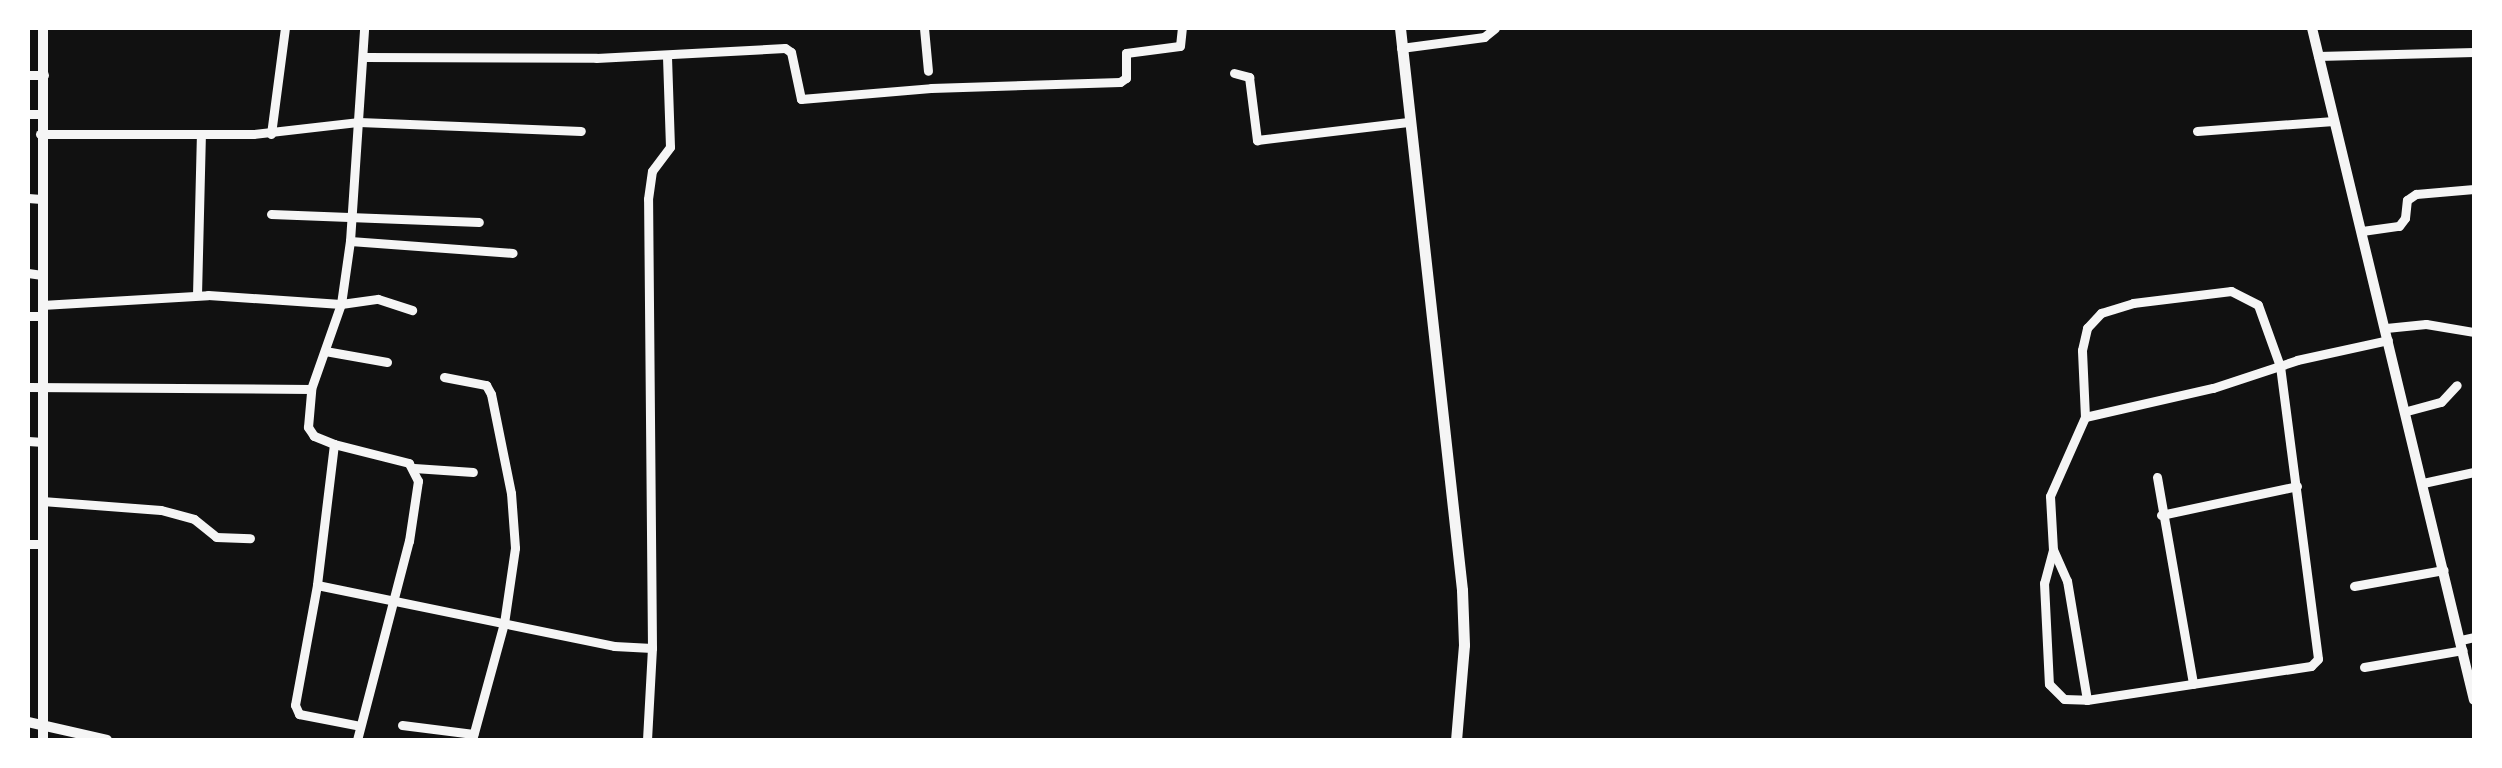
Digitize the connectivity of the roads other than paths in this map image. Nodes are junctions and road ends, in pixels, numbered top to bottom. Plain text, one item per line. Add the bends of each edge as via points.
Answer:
1 (43, 28) edge
2 (285, 28) edge
3 (364, 28) edge
4 (924, 28) edge
5 (1182, 28) edge
6 (1400, 28) edge
7 (1496, 28) edge
8 (2312, 28) edge
9 (1401, 48) junction
10 (2474, 52) edge
11 (364, 56) junction
12 (668, 56) junction
13 (2318, 56) junction
14 (928, 71) dead end
15 (1234, 73) dead end
16 (28, 75) edge
17 (44, 76) junction
18 (28, 114) edge
19 (43, 114) junction
20 (2334, 121) junction
21 (359, 122) junction
22 (1408, 122) junction
23 (2196, 131) dead end
24 (581, 132) dead end
25 (40, 134) junction
26 (270, 134) junction
27 (202, 136) junction
28 (2474, 189) edge
29 (28, 198) edge
30 (41, 198) junction
31 (271, 214) dead end
32 (350, 218) junction
33 (479, 222) dead end
34 (2362, 231) junction
35 (350, 241) junction
36 (513, 252) dead end
37 (28, 272) edge
38 (42, 275) junction
39 (197, 295) junction
40 (341, 304) junction
41 (43, 310) junction
42 (412, 310) dead end
43 (28, 316) edge
44 (2474, 332) edge
45 (2387, 334) junction
46 (325, 351) junction
47 (387, 362) dead end
48 (2280, 366) junction
49 (444, 377) dead end
50 (2457, 385) dead end
51 (28, 387) edge
52 (44, 388) junction
53 (311, 389) junction
54 (2407, 411) junction
55 (2085, 418) junction
56 (28, 441) edge
57 (43, 442) junction
58 (334, 444) junction
59 (414, 468) junction
60 (472, 472) dead end
61 (2474, 472) edge
62 (2157, 477) dead end
63 (2423, 483) junction
64 (2297, 486) junction
65 (42, 501) junction
66 (2161, 514) junction
67 (250, 538) dead end
68 (28, 544) edge
69 (40, 544) junction
70 (2053, 550) junction
71 (2444, 570) junction
72 (318, 585) junction
73 (2354, 586) dead end
74 (394, 598) junction
75 (504, 624) junction
76 (2474, 637) edge
77 (2462, 645) junction
78 (652, 648) junction
79 (2364, 668) dead end
80 (2194, 684) junction
81 (2087, 700) junction
82 (2474, 700) edge
83 (28, 722) edge
84 (42, 725) junction
85 (402, 725) dead end
86 (360, 726) junction
87 (472, 737) edge
88 (43, 740) edge
89 (107, 740) edge
90 (356, 740) edge
91 (647, 740) edge
92 (1456, 740) edge

1 - 17 street
2 - 26 street
3 - 11 street
4 - 14 street
5 - 12 street via 1180,46 1126,53 1123,81 1084,85 801,99 787,49
6 - 9 main road
7 - 9 street via 1484,37
8 - 13 street
9 - 22 main road
10 - 13 street
11 - 12 street
11 - 21 street
12 - 78 street via 670,147 652,171 648,199
13 - 20 street
15 - 22 street via 1248,77 1257,140
16 - 17 street
17 - 19 street
18 - 19 street
19 - 25 street
20 - 23 street
20 - 34 street
21 - 24 street
21 - 26 street
21 - 32 street
22 - 92 main road via 1462,590
25 - 27 street
25 - 30 street
26 - 27 street
27 - 39 street
28 - 34 street via 2416,194 2406,200 2399,226
29 - 30 street
30 - 38 street
31 - 32 street
32 - 33 street
32 - 35 street
34 - 45 street
35 - 36 street
35 - 40 street
37 - 38 street
38 - 41 street
39 - 40 street
39 - 41 street
40 - 42 street via 378,299
40 - 46 street
41 - 43 street
41 - 52 street
44 - 45 street via 2426,324
45 - 48 street
45 - 54 street
46 - 47 street
46 - 53 street
48 - 55 street
48 - 55 street via 2266,318 2244,294 2114,307 2087,328
48 - 64 street
49 - 75 street via 486,386 491,394 515,548
50 - 54 street via 2441,402
51 - 52 street
52 - 53 street
52 - 57 street
53 - 58 street via 308,427
54 - 63 street
55 - 70 street via 2050,496
56 - 57 street
57 - 65 street
58 - 59 street
58 - 72 street
59 - 60 street
59 - 74 street via 409,541
61 - 63 street
62 - 66 street
63 - 71 street
64 - 66 street
64 - 80 street via 2318,659 2310,666
65 - 67 street via 161,510 194,519 216,537
65 - 69 street
66 - 80 street
68 - 69 street
69 - 84 street
70 - 81 street via 2068,581
70 - 81 street via 2044,582 2048,684 2064,699
71 - 73 street
71 - 77 street
72 - 74 street
72 - 86 street via 296,711
74 - 75 street
74 - 86 street
75 - 78 street
75 - 87 street
76 - 77 street
77 - 79 street
77 - 82 street
78 - 91 street
80 - 81 street
83 - 84 street
84 - 88 street
84 - 89 street
85 - 87 street
86 - 90 street

